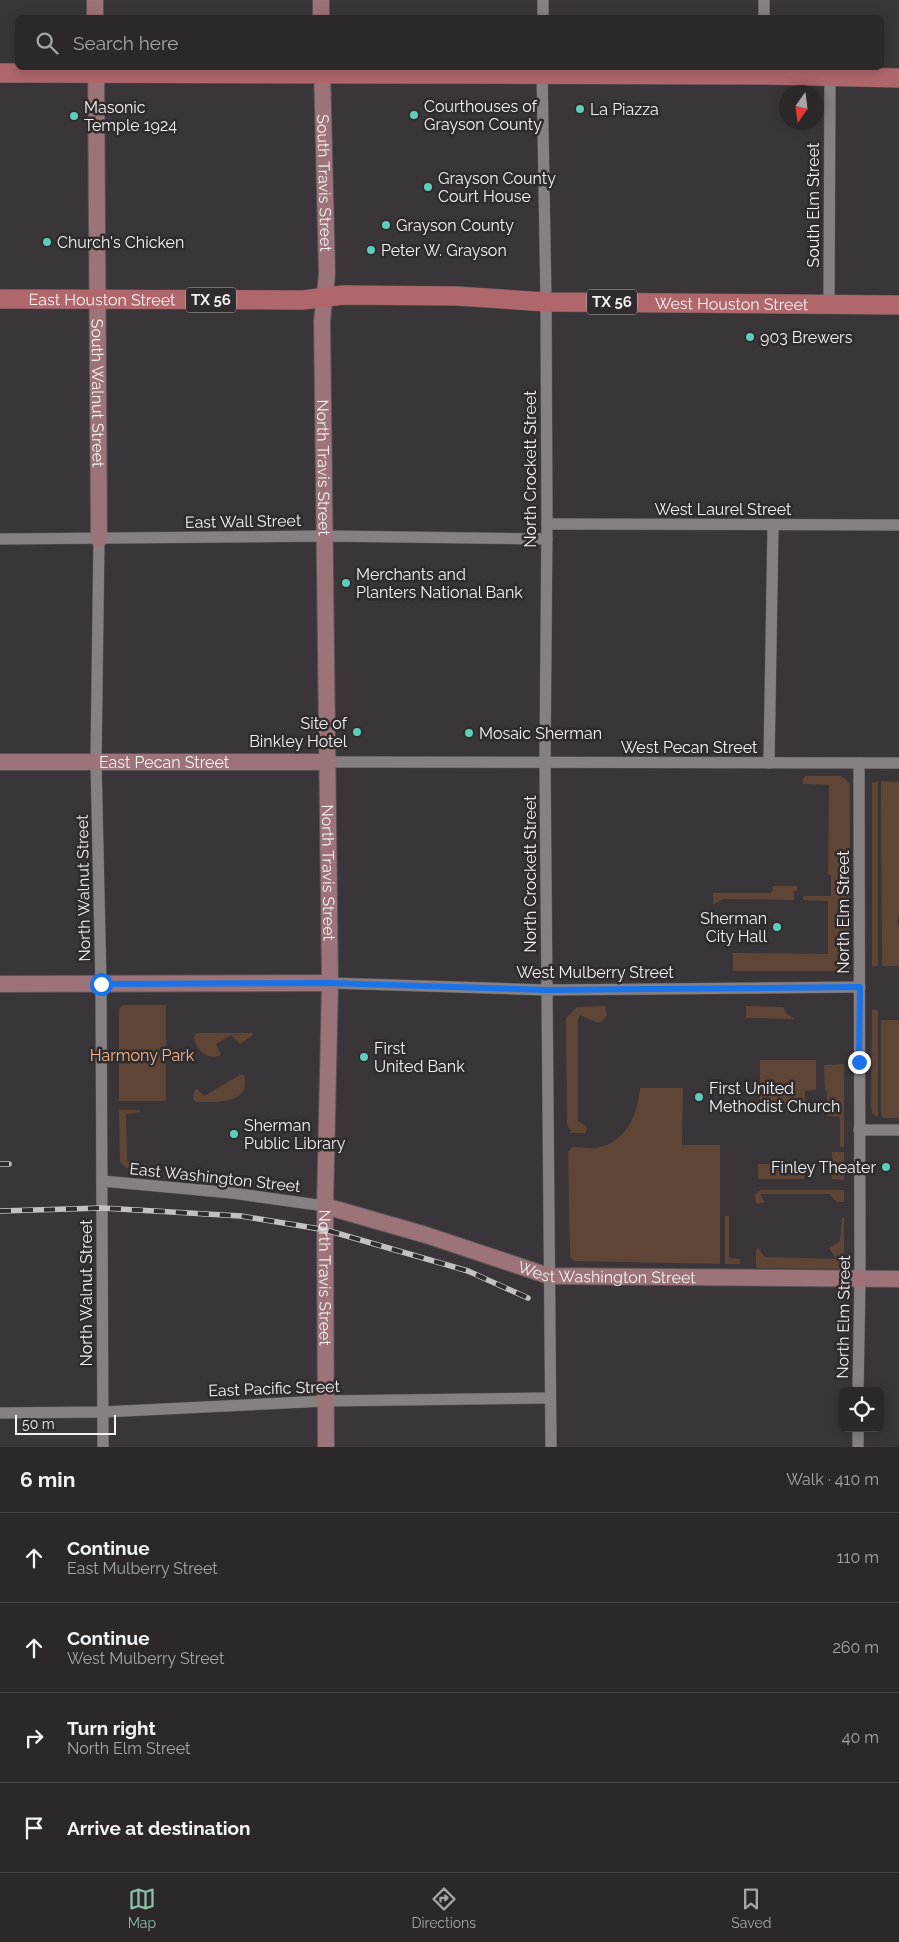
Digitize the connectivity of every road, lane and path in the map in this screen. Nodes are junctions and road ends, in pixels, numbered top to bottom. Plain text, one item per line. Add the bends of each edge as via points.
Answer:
1 (95, 0) edge
2 (321, 0) edge
3 (543, 0) edge
4 (764, 0) edge
5 (95, 15) edge
6 (321, 15) edge
7 (543, 15) edge
8 (764, 15) edge
9 (96, 70) edge
10 (323, 71) edge
11 (765, 71) edge
12 (542, 72) edge
13 (0, 73) edge
14 (830, 77) junction
15 (899, 78) edge
16 (326, 298) junction
17 (0, 300) edge
18 (97, 300) junction
19 (546, 302) junction
20 (828, 304) junction
21 (899, 305) edge
22 (547, 524) junction
23 (773, 526) junction
24 (899, 526) edge
25 (326, 536) junction
26 (0, 539) edge
27 (99, 539) junction
28 (547, 539) junction
29 (96, 761) junction
30 (0, 762) edge
31 (329, 762) junction
32 (768, 763) junction
33 (899, 763) edge
34 (545, 764) junction
35 (859, 764) junction
36 (330, 983) junction
37 (0, 984) edge
38 (101, 984) junction
39 (860, 987) junction
40 (547, 990) junction
41 (859, 1130) junction
42 (899, 1130) edge
43 (102, 1181) junction
44 (325, 1206) junction
45 (549, 1276) junction
46 (860, 1279) junction
47 (899, 1280) edge
48 (858, 1387) edge
49 (550, 1398) junction
50 (325, 1401) junction
51 (103, 1412) junction
52 (0, 1413) edge
53 (858, 1432) edge
54 (103, 1447) edge
55 (326, 1447) edge
56 (551, 1447) edge
57 (858, 1447) edge

1 - 5 street
2 - 6 street
3 - 7 street
4 - 8 street
9 - 10 main road
9 - 13 main road
9 - 18 street, South Walnut Street
10 - 12 main road
10 - 16 street, South Travis Street
11 - 12 main road
11 - 14 main road
12 - 19 street, North Crockett Street
14 - 15 main road
14 - 20 street, South Elm Street
16 - 18 main road, East Houston Street / TX 56
16 - 19 main road, West Houston Street / TX 56 via 343,295 457,296
16 - 25 street, North Travis Street via 322,321
17 - 18 main road, East Houston Street / TX 56
18 - 27 street, South Walnut Street
19 - 20 main road, West Houston Street / TX 56
19 - 22 street, North Crockett Street
20 - 21 main road, West Houston Street / TX 56
22 - 23 street, West Laurel Street
22 - 28 street, North Crockett Street
23 - 24 street, West Laurel Street
23 - 32 street
25 - 27 street, East Wall Street
25 - 28 street, East Wall Street
25 - 31 street, North Travis Street
26 - 27 street, East Wall Street
27 - 29 street, North Walnut Street
28 - 34 street, North Crockett Street
29 - 30 street, East Pecan Street
29 - 31 street, East Pecan Street
29 - 38 street, North Walnut Street
31 - 34 street, West Pecan Street
31 - 36 street, North Travis Street
32 - 34 street, West Pecan Street
32 - 35 street, West Pecan Street
33 - 35 street, West Pecan Street
34 - 40 street, North Crockett Street
35 - 39 street, North Elm Street
36 - 38 street
36 - 40 street, West Mulberry Street
36 - 44 street, North Travis Street
37 - 38 street
38 - 43 street, North Walnut Street
39 - 40 street, West Mulberry Street
39 - 41 street, North Elm Street
40 - 45 street, North Crockett Street
41 - 42 street
41 - 46 street, North Elm Street
43 - 44 street, East Washington Street via 232,1193
43 - 51 street, North Walnut Street
44 - 45 street, West Washington Street
44 - 50 street, North Travis Street
45 - 46 street, West Washington Street
45 - 49 street, North Crockett Street
46 - 47 street, West Washington Street
46 - 48 street, North Elm Street
49 - 50 street, East Pacific Street
49 - 56 street, North Crockett Street
50 - 51 street, East Pacific Street
50 - 55 street, North Travis Street
51 - 52 street, East Pacific Street
51 - 54 street, North Walnut Street
53 - 57 street

